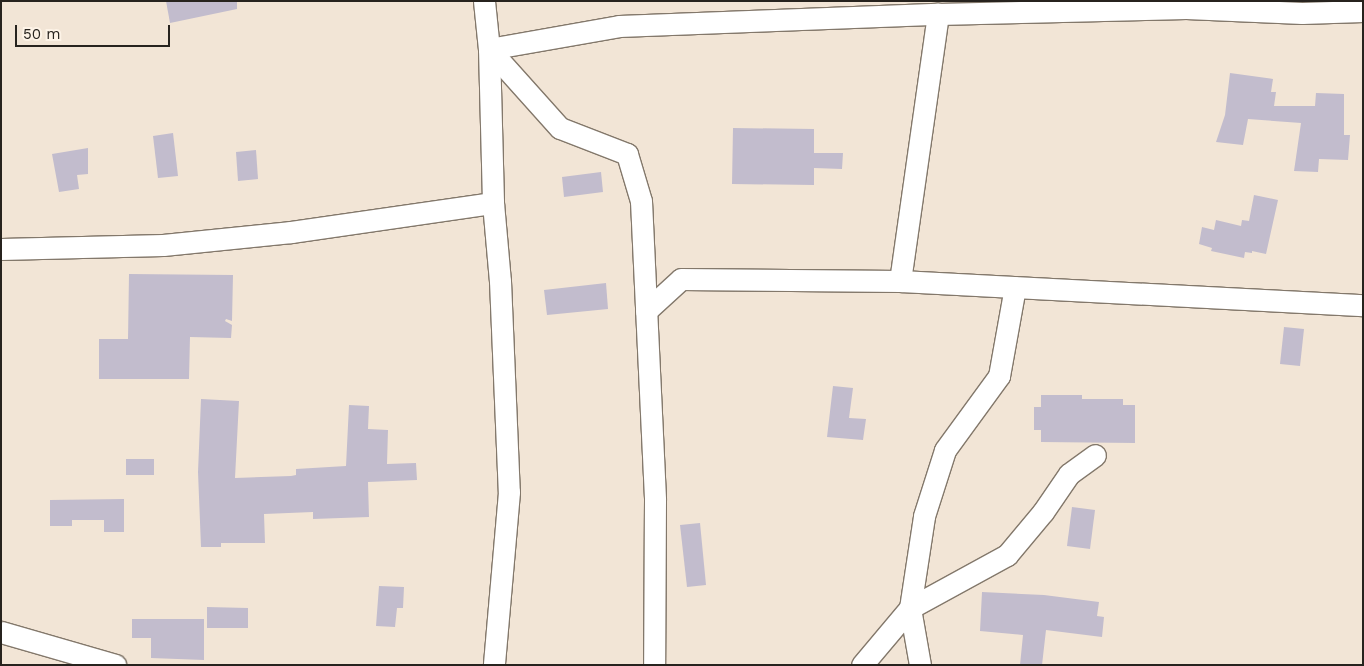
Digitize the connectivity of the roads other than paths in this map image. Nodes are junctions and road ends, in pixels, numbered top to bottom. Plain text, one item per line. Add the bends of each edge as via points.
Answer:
1 (484, 1) edge
2 (835, 1) edge
3 (1363, 10) edge
4 (938, 14) junction
5 (821, 18) junction
6 (489, 49) junction
7 (493, 203) junction
8 (1, 249) edge
9 (900, 281) junction
10 (1015, 286) junction
11 (1363, 305) edge
12 (646, 311) junction
13 (1095, 455) dead end
14 (910, 608) junction
15 (1, 632) edge
16 (115, 665) edge
17 (494, 665) edge
18 (654, 665) edge
19 (862, 665) edge
20 (920, 665) edge

1 - 6 street
2 - 5 street
3 - 4 street via 1302,13 1186,8
4 - 5 street
4 - 9 street
5 - 6 street via 619,26
6 - 7 street
6 - 12 street via 560,128 627,154 641,201
7 - 8 street via 291,232 163,245
7 - 17 street via 500,281 509,492
9 - 10 street
9 - 12 street via 681,279
10 - 11 street
10 - 14 street via 999,376 945,450 924,516
12 - 18 street via 655,500
13 - 14 street via 1069,474 1008,555
14 - 19 street
14 - 20 street
15 - 16 street

